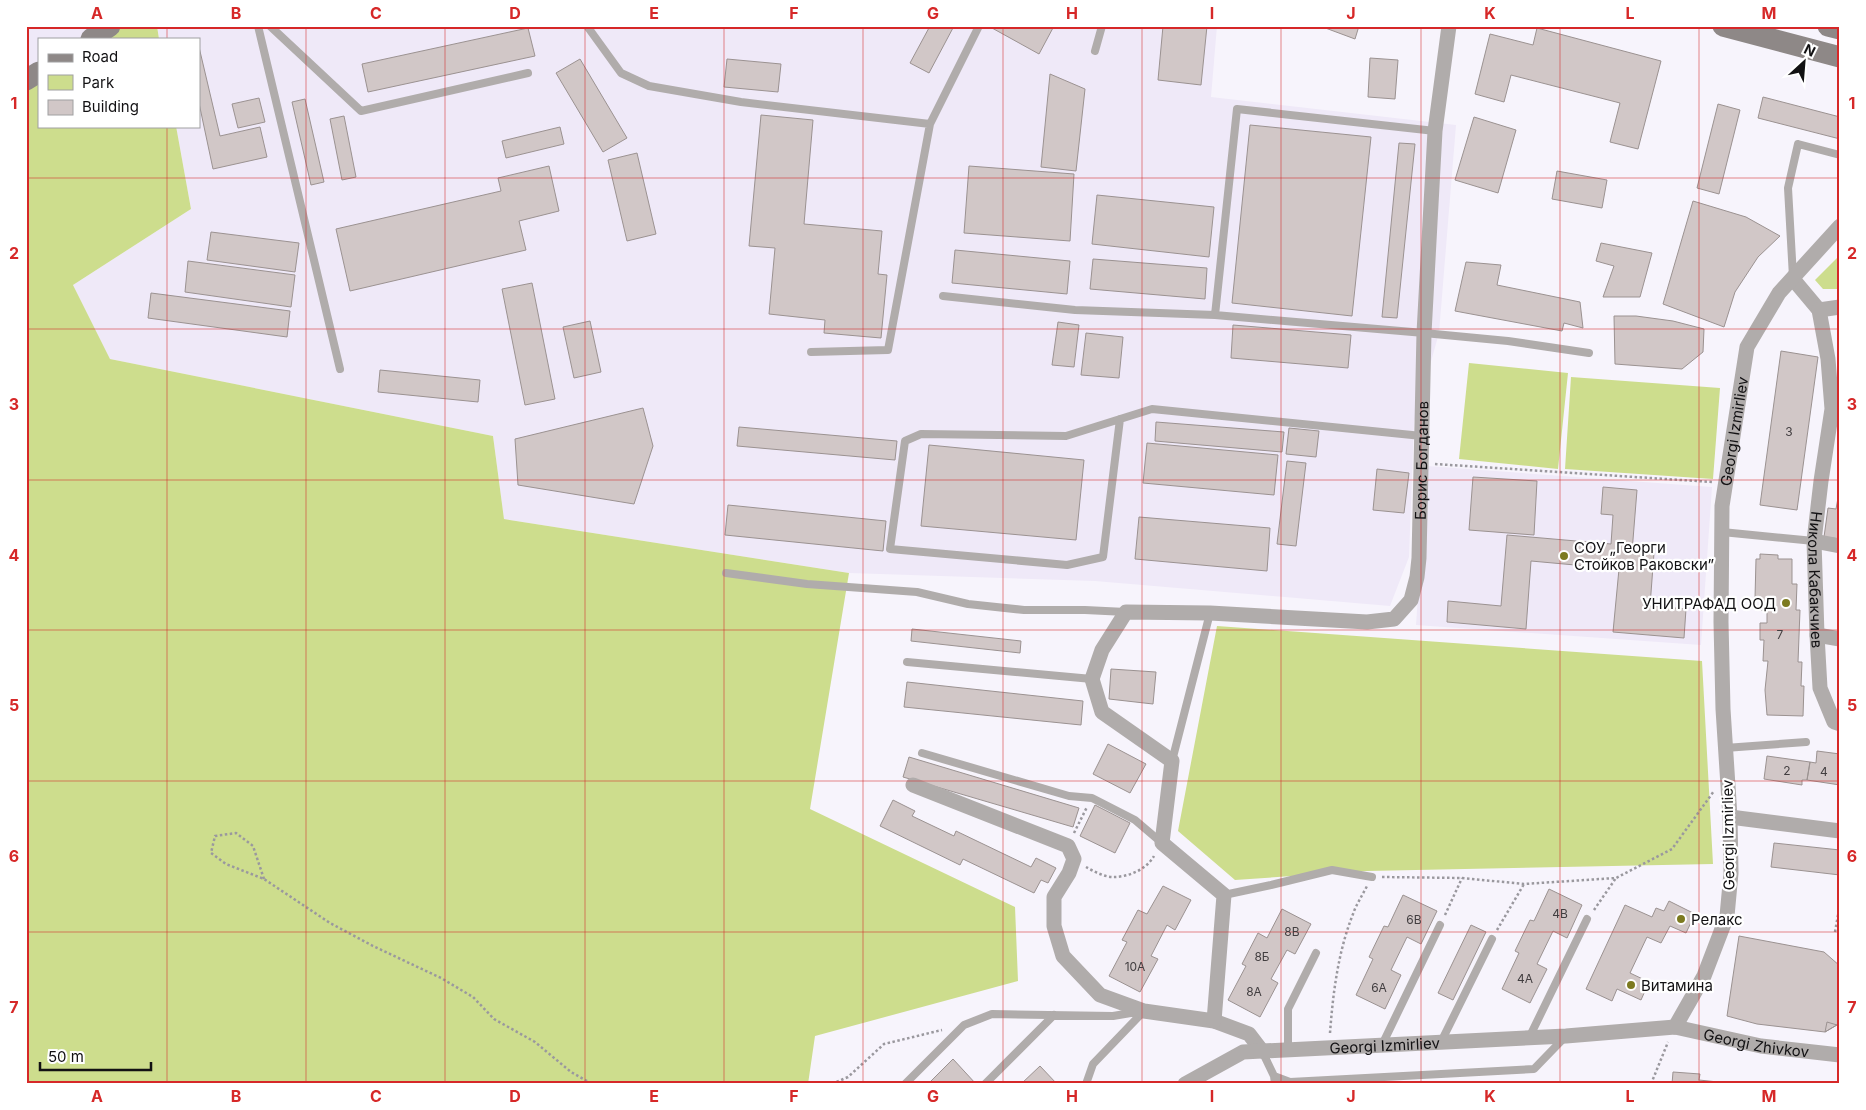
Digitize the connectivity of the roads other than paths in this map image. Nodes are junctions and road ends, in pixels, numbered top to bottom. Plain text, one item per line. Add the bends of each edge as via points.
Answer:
1 (110, 26) edge
2 (258, 26) edge
3 (270, 26) edge
4 (586, 26) edge
5 (979, 26) edge
6 (1102, 26) edge
7 (1449, 26) edge
8 (1723, 26) edge
9 (1828, 26) edge
10 (1840, 29) edge
11 (92, 38) edge
12 (1095, 51) dead end
13 (1840, 57) edge
14 (38, 73) edge
15 (528, 73) dead end
16 (26, 80) edge
17 (930, 124) junction
18 (1435, 131) junction
19 (1840, 155) edge
20 (1840, 226) edge
21 (1793, 278) junction
22 (943, 296) dead end
23 (1840, 307) edge
24 (1819, 310) junction
25 (1215, 315) junction
26 (1424, 333) junction
27 (811, 352) dead end
28 (1588, 353) dead end
29 (340, 369) dead end
30 (1836, 409) edge
31 (1120, 419) junction
32 (1422, 436) junction
33 (1722, 532) junction
34 (1814, 541) junction
35 (1840, 546) edge
36 (726, 573) dead end
37 (1126, 612) junction
38 (1210, 613) junction
39 (1817, 636) junction
40 (1840, 639) edge
41 (907, 662) dead end
42 (1092, 679) junction
43 (1840, 724) edge
44 (1806, 742) dead end
45 (1725, 748) junction
46 (922, 753) dead end
47 (1172, 761) junction
48 (913, 785) dead end
49 (1730, 817) junction
50 (1840, 831) edge
51 (1162, 843) junction
52 (1372, 877) road end
53 (1224, 895) junction
54 (1587, 919) road end
55 (1440, 925) road end
56 (1492, 938) road end
57 (1316, 953) dead end
58 (1144, 1011) junction
59 (1054, 1015) junction
60 (1214, 1021) junction
61 (1675, 1027) junction
62 (1566, 1036) junction
63 (1530, 1038) junction
64 (1441, 1042) junction
65 (1382, 1045) junction
66 (1288, 1050) junction
67 (1262, 1051) junction
68 (1840, 1055) edge
69 (1275, 1080) edge
70 (905, 1084) edge
71 (985, 1084) edge
72 (1086, 1084) edge
73 (1185, 1084) edge

1 - 11 street
2 - 29 lane
3 - 15 lane via 361,112
4 - 17 lane via 621,73 649,86 741,102
5 - 17 lane
6 - 12 lane
7 - 18 street, Борис Богданов
8 - 13 street
9 - 10 street
14 - 16 street
17 - 27 lane via 888,350
18 - 25 lane via 1237,110
18 - 26 street, Борис Богданов
19 - 21 lane via 1798,144 1788,188
20 - 21 street, Georgi Izmirliev
21 - 24 street
21 - 33 street, Georgi Izmirliev via 1747,347 1722,506
22 - 25 lane via 1075,310
23 - 24 street
24 - 30 street, Никола Кабакчиев via 1831,359
25 - 26 lane
26 - 28 lane
26 - 32 street, Борис Богданов
30 - 34 street, Никола Кабакчиев via 1821,481
31 - 31 lane via 1103,557 1067,565 890,548 905,441 921,434 1066,436
31 - 32 lane via 1152,410
32 - 38 street, Борис Богданов via 1417,577 1411,600 1394,619 1367,622
33 - 34 lane
33 - 45 street, Georgi Izmirliev
34 - 35 street
34 - 39 street, Никола Кабакчиев
36 - 37 lane via 806,584 917,592 968,604 1024,610
37 - 38 street, Борис Богданов
37 - 42 street via 1102,650
38 - 47 lane
39 - 40 street
39 - 43 street, Никола Кабакчиев via 1820,688 1834,722
41 - 42 lane
42 - 47 street via 1102,712
44 - 45 lane
45 - 49 street, Georgi Izmirliev
46 - 51 lane via 1069,796 1092,798 1135,820
47 - 51 street
48 - 58 street via 1071,853 1069,873 1054,897 1054,926 1063,956 1100,995
49 - 50 street
49 - 61 street, Georgi Izmirliev via 1731,873 1727,916 1704,976
51 - 53 street
52 - 53 lane via 1332,870
53 - 60 street
54 - 63 lane
55 - 65 lane
56 - 64 lane
57 - 66 lane via 1288,1009
58 - 59 lane via 1112,1016
58 - 60 street
58 - 72 lane via 1093,1064
59 - 70 lane via 992,1014 964,1025
59 - 71 lane
60 - 67 street via 1249,1034
61 - 62 street, Georgi Izmirliev
61 - 68 street, Georgi Zhivkov via 1761,1046
62 - 63 street, Georgi Izmirliev
62 - 69 lane via 1534,1069 1290,1082
63 - 64 street, Georgi Izmirliev
64 - 65 street, Georgi Izmirliev
65 - 66 street, Georgi Izmirliev
66 - 67 street, Georgi Izmirliev
67 - 69 lane
67 - 73 street, Georgi Izmirliev via 1243,1052

